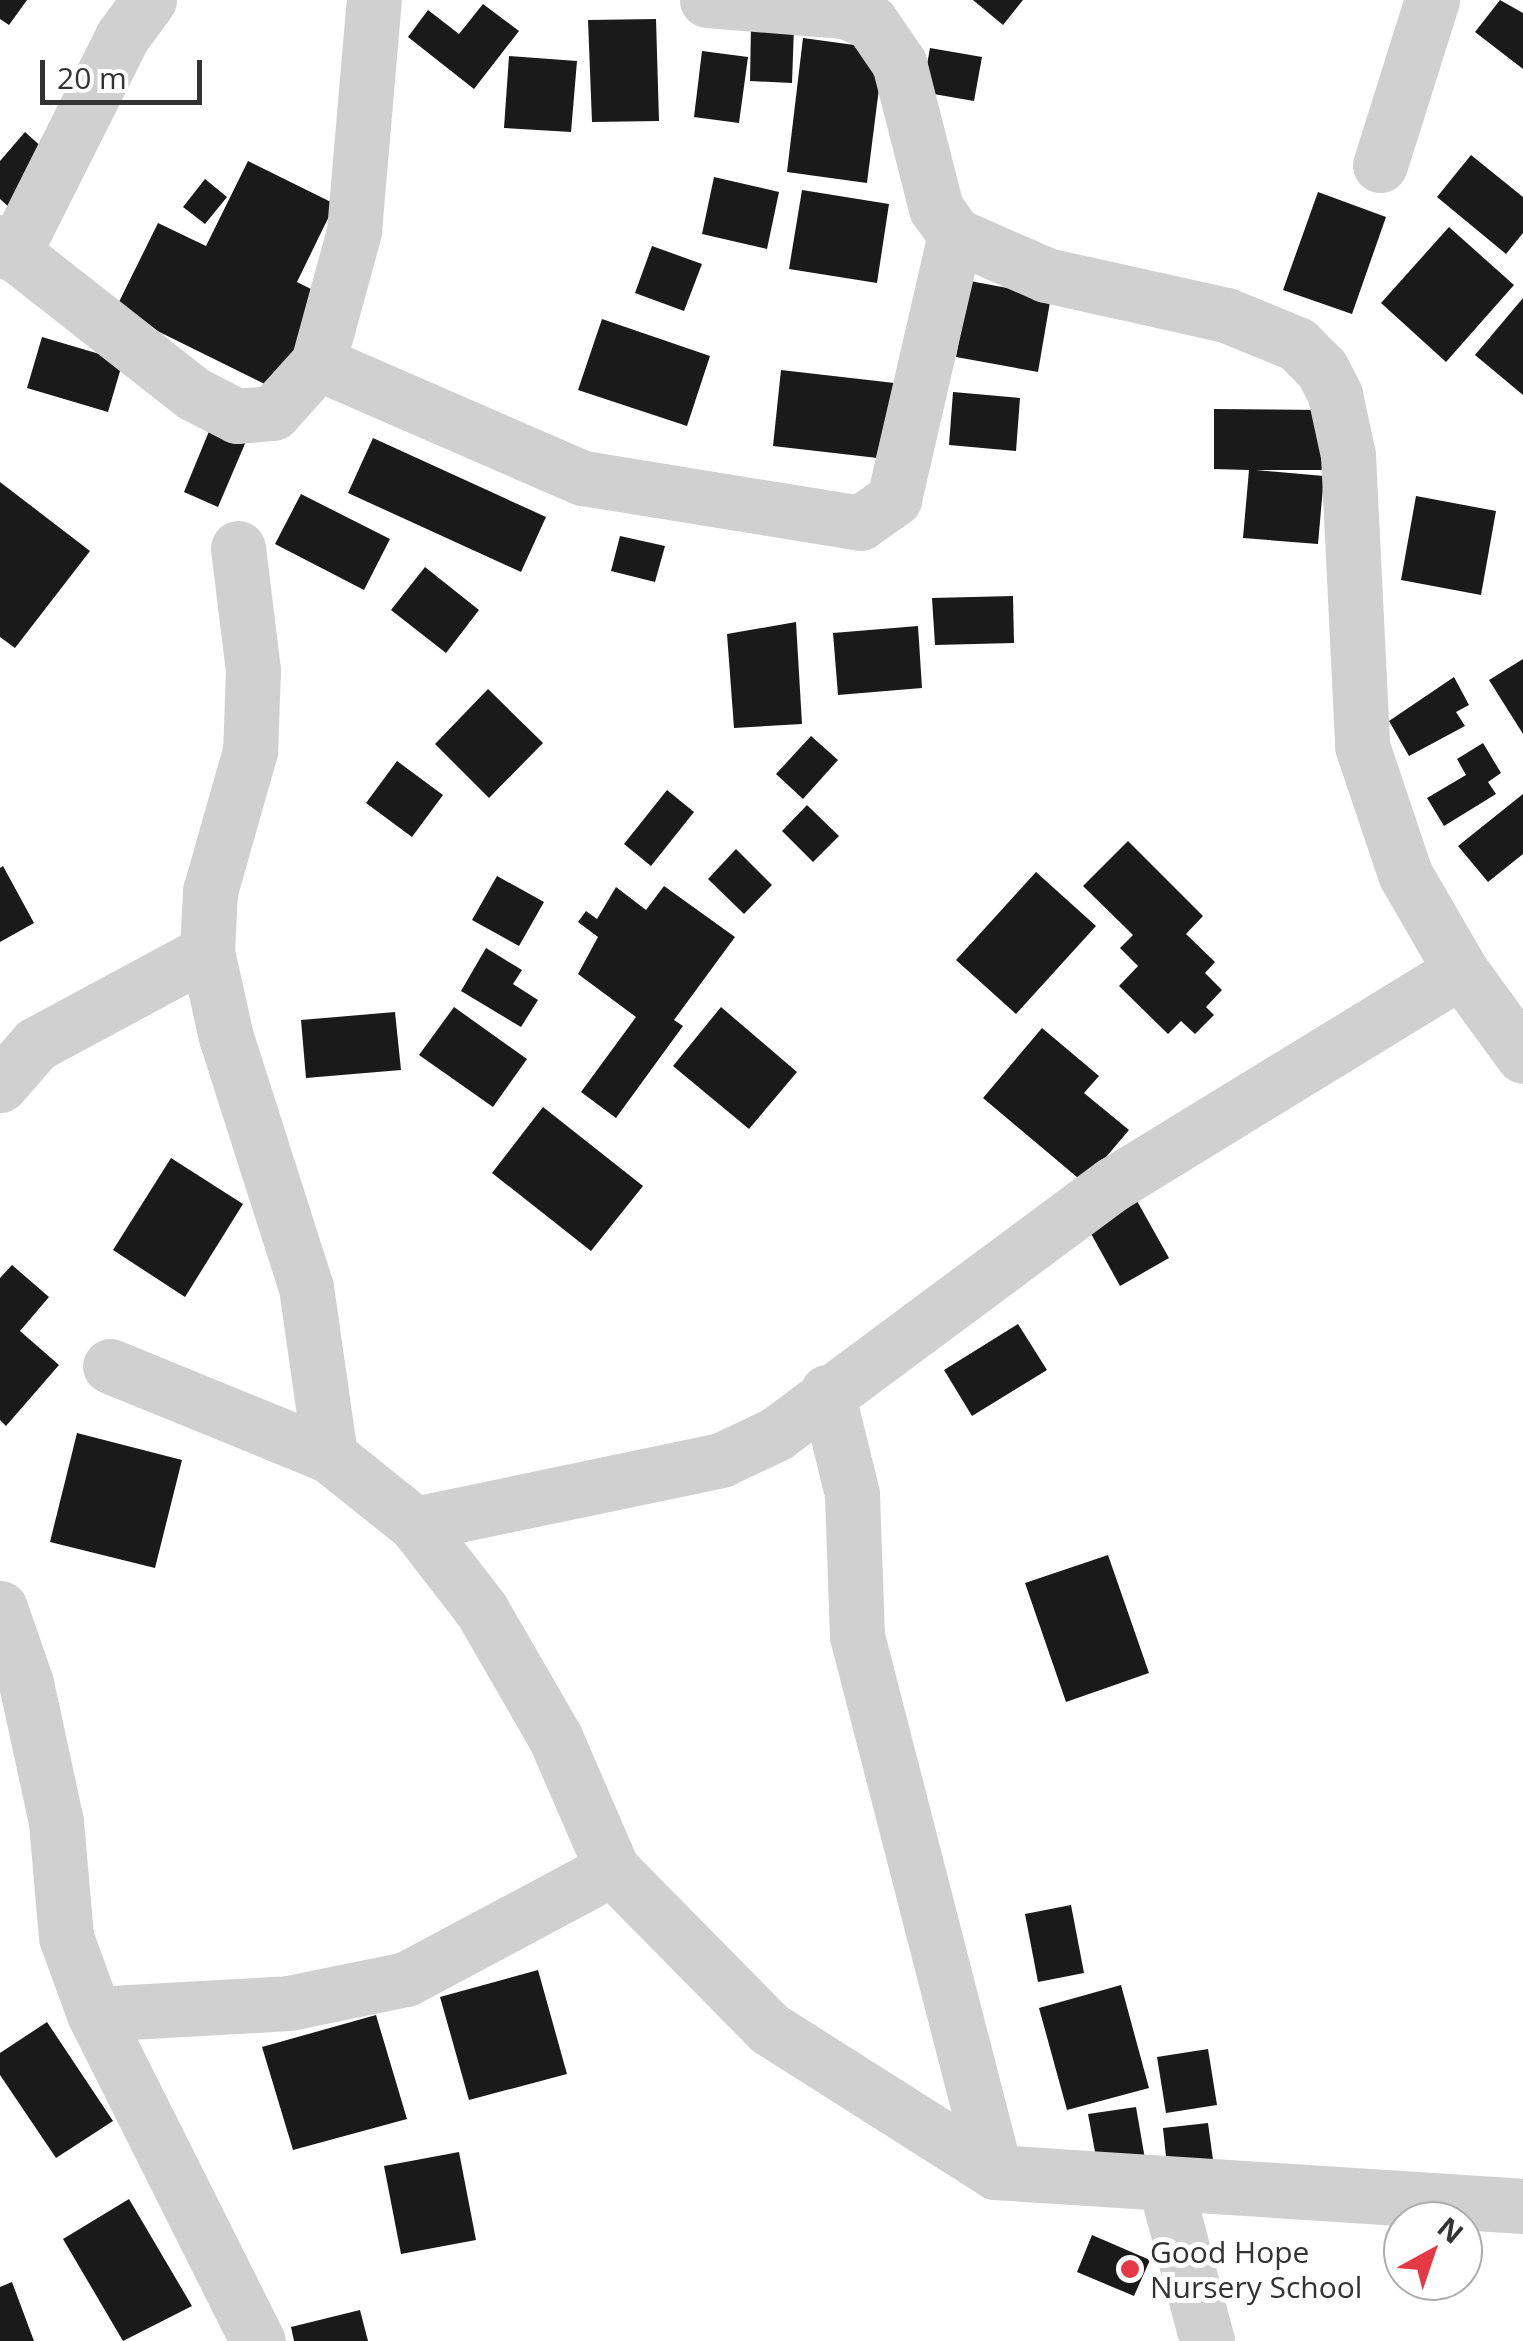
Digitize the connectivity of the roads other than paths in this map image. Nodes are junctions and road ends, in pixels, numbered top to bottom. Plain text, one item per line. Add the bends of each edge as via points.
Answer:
1 (149, 0) edge
2 (374, 0) edge
3 (707, 0) edge
4 (1432, 0) edge
5 (1380, 164) dead end
6 (955, 234) junction
7 (6, 248) edge
8 (318, 363) junction
9 (238, 548) dead end
10 (207, 952) junction
11 (1461, 971) junction
12 (1523, 1056) edge
13 (0, 1085) edge
14 (110, 1366) dead end
15 (827, 1392) junction
16 (330, 1456) junction
17 (415, 1524) junction
18 (0, 1608) edge
19 (612, 1869) junction
20 (94, 2014) junction
21 (995, 2172) junction
22 (1165, 2184) junction
23 (1523, 2206) edge
24 (258, 2341) edge
25 (1207, 2341) edge

1 - 7 street via 122,36
2 - 8 street via 354,231
3 - 6 street via 845,11 871,22 899,64 936,208
4 - 5 street
6 - 8 street via 894,499 860,523 584,478
6 - 11 street via 1046,276 1226,315 1297,344 1322,370 1336,395 1348,455 1362,746 1405,874
7 - 8 street via 194,394 237,416 273,412 300,391
9 - 10 street via 253,671 250,751 210,891
10 - 13 street via 36,1044
10 - 16 street via 226,1037 306,1286
11 - 12 street
11 - 15 street via 1113,1184
14 - 16 street
15 - 17 street via 776,1434 721,1460
15 - 21 street via 852,1494 856,1636
16 - 17 street
17 - 19 street via 481,1609 536,1705
18 - 20 street via 26,1683 56,1822 66,1936
19 - 20 street via 406,1978 289,2003
19 - 21 street via 770,2029
20 - 24 street
21 - 22 street
22 - 23 street
22 - 25 street

